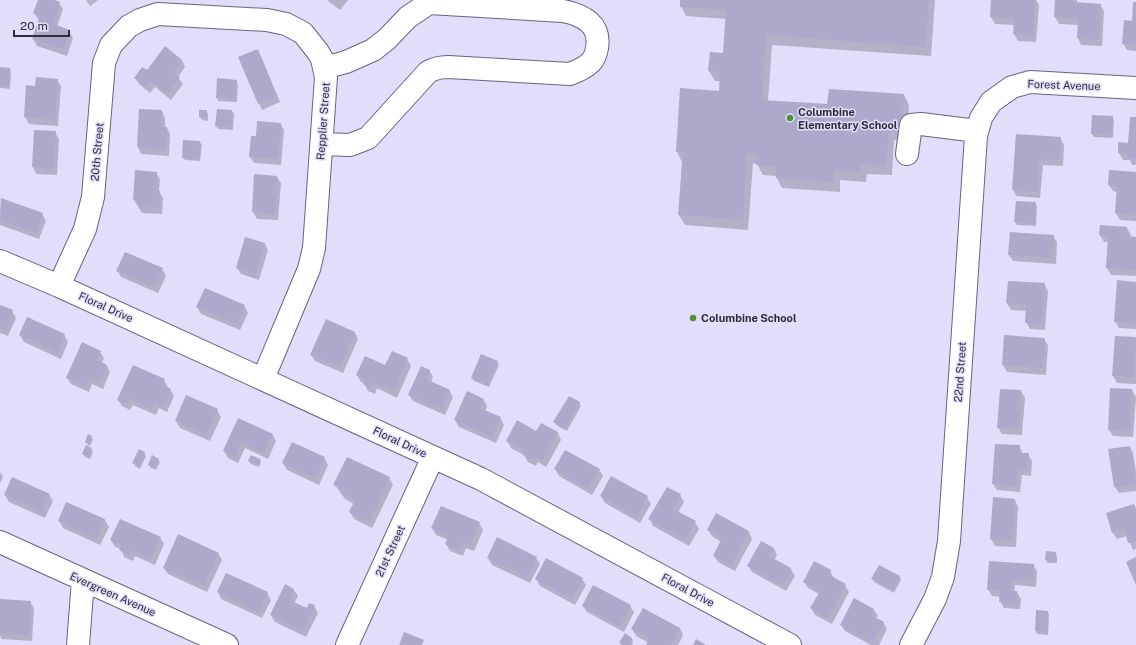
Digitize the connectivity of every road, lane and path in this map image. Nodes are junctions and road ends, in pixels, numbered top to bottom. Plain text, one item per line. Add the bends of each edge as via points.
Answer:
1 (134, 22) joint
2 (324, 68) junction
3 (1136, 88) edge
4 (996, 97) joint
5 (977, 131) junction
6 (322, 144) junction
7 (907, 154) dead end
8 (0, 261) edge
9 (59, 286) junction
10 (263, 379) junction
11 (433, 457) junction
12 (0, 542) edge
13 (83, 580) junction
14 (78, 645) edge
15 (227, 645) edge
16 (347, 645) edge
17 (790, 645) edge
18 (910, 645) edge

1 - 2 street, Repplier Street via 158,14 267,20 286,24 302,33 318,52
1 - 9 street, 20th Street via 111,44 104,62 93,197 85,229
2 - 6 street, Repplier Street via 326,77
2 - 6 street via 346,62 380,45 408,17 429,3 563,11 576,14 592,25 598,43 593,61 570,74 439,67 428,72 362,142 350,145
3 - 4 street, Forest Avenue via 1030,82 1012,87
4 - 5 street, 22nd Street via 981,118
5 - 7 street via 911,125
5 - 18 street, 22nd Street via 949,541 943,577 935,599
6 - 10 street, Repplier Street via 314,248 309,269
8 - 9 street, Floral Drive
9 - 10 street, Floral Drive
10 - 11 street, Floral Drive
11 - 16 street, 21st Street
11 - 17 street, Floral Drive via 481,479
12 - 13 street, Evergreen Avenue
13 - 14 street
13 - 15 street, Evergreen Avenue

